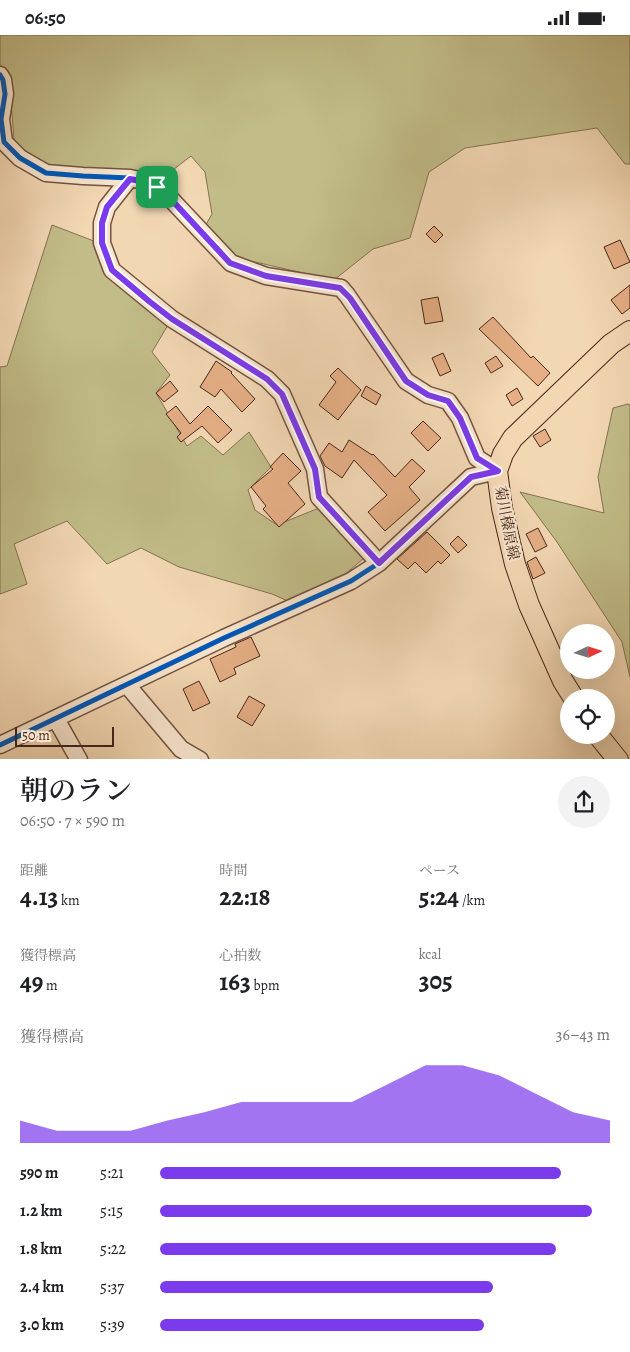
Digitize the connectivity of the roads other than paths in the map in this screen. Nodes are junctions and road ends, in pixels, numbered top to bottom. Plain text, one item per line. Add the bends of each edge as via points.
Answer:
1 (0, 75) edge
2 (130, 179) junction
3 (630, 331) edge
4 (498, 471) junction
5 (379, 563) junction
6 (127, 685) junction
7 (568, 689) edge
8 (56, 719) junction
9 (606, 744) edge
10 (0, 745) edge
11 (79, 759) edge
12 (200, 759) edge
13 (618, 759) edge

1 - 2 street via 5,94 1,119 4,142 20,158 46,173
2 - 4 street via 148,182 162,191 230,263 266,276 340,288 406,381 428,395 448,401 460,418 477,458
2 - 5 street via 107,207 102,223 102,243 112,270 172,319 267,379 282,394 315,469 319,497
3 - 4 main road, 菊川榛原線 via 611,344 512,438
4 - 5 street via 471,477
4 - 7 main road, 菊川榛原線 via 502,508 515,564 529,605
5 - 6 street via 351,581
6 - 8 street
6 - 12 street via 181,749
8 - 10 street
8 - 11 street
9 - 13 main road

